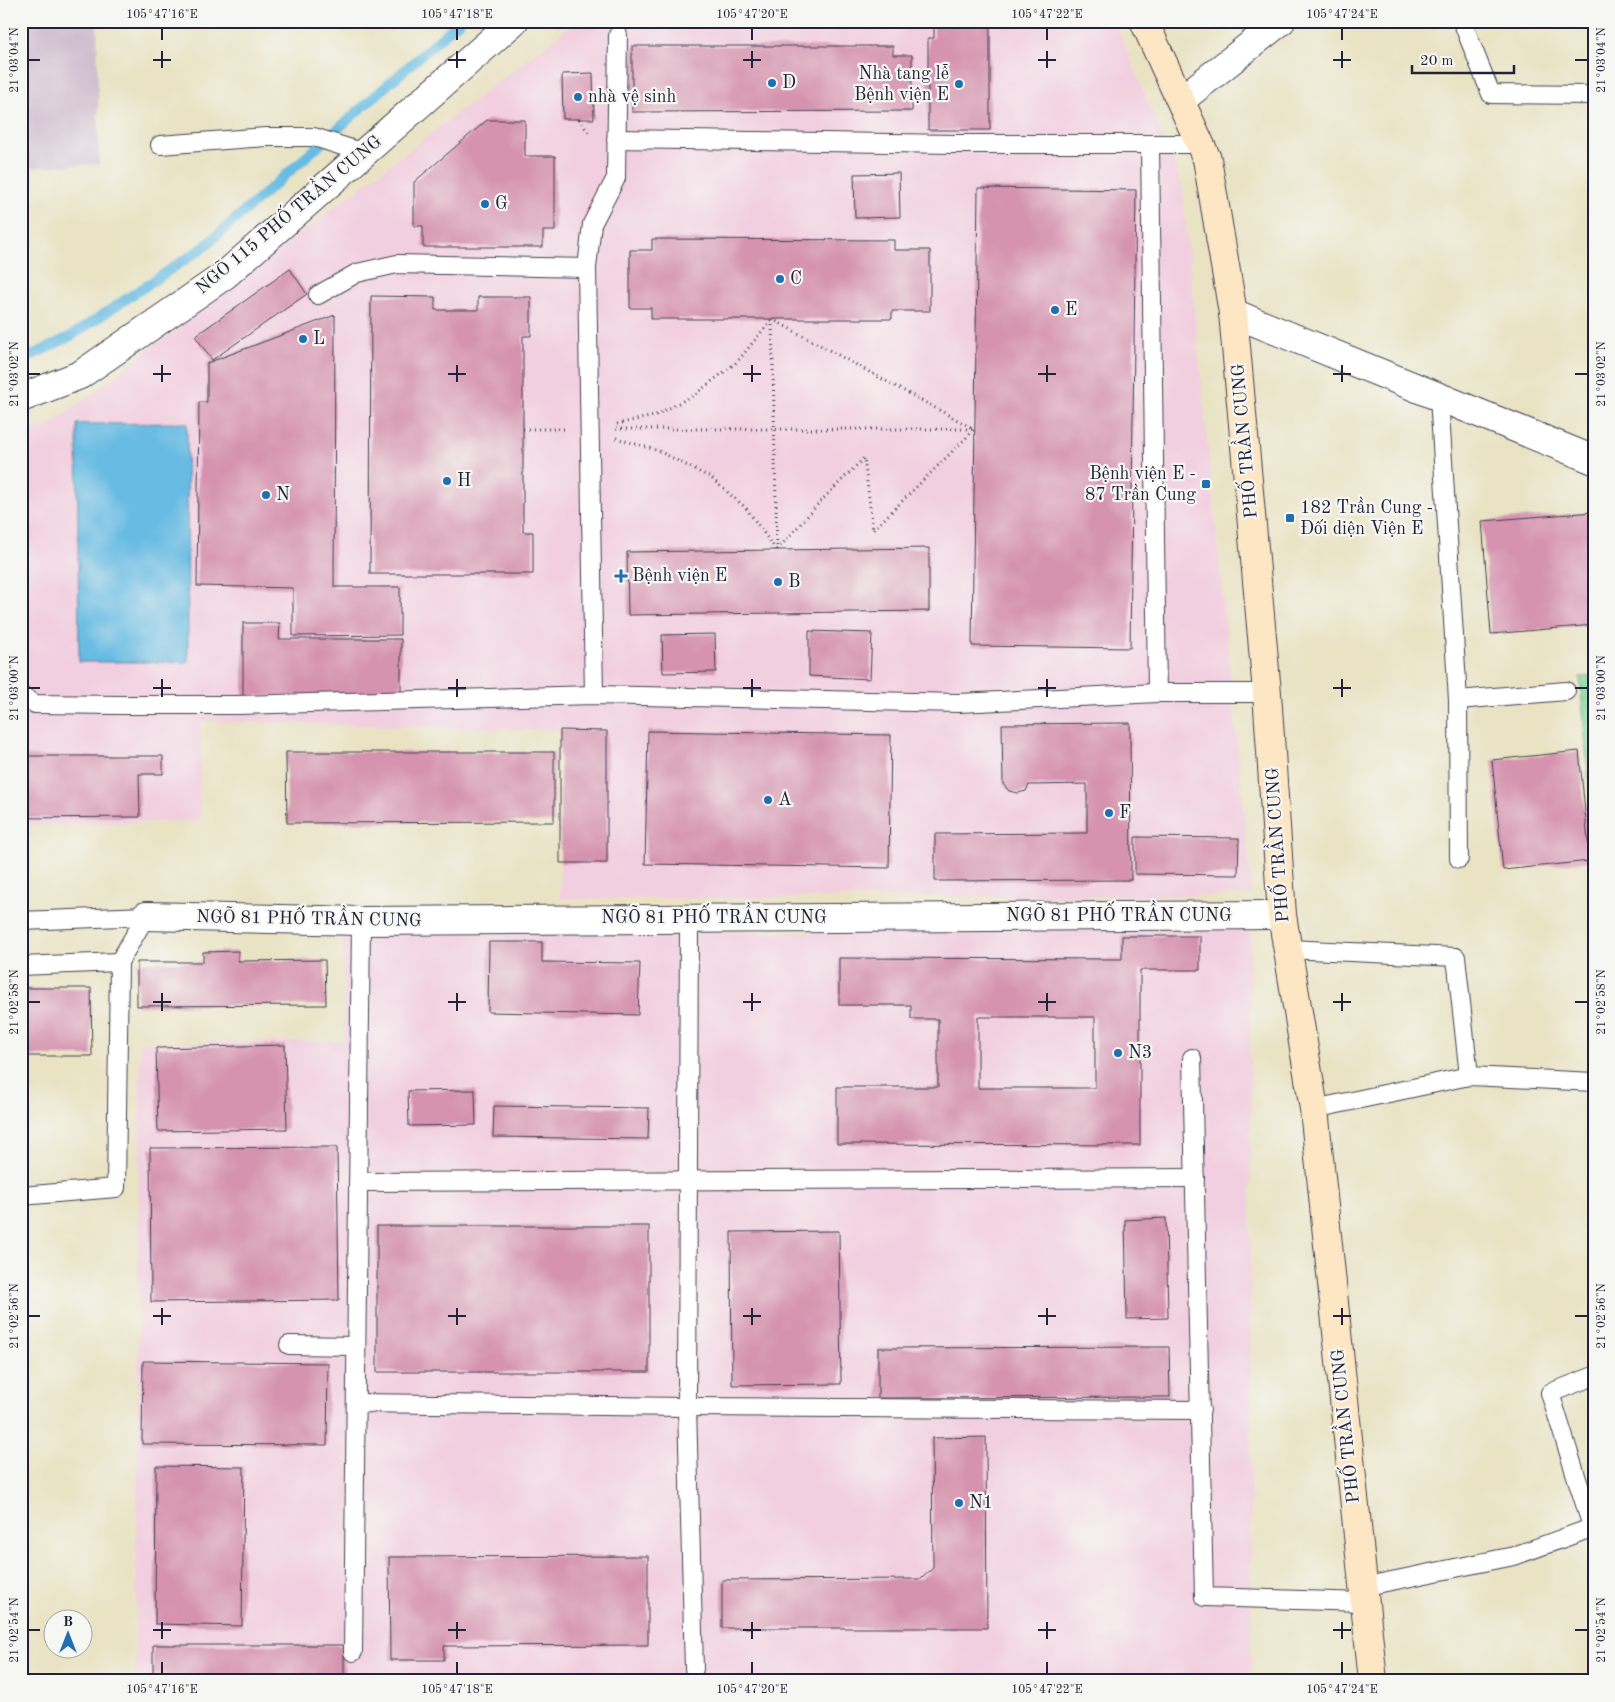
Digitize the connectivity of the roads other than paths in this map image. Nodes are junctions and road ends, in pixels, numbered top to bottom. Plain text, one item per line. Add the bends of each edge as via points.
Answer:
1 (514, 21) edge
2 (1144, 21) edge
3 (1281, 21) edge
4 (1462, 21) edge
5 (618, 35) dead end
6 (1594, 95) edge
7 (1181, 100) junction
8 (616, 139) junction
9 (1150, 144) junction
10 (1201, 144) junction
11 (160, 145) dead end
12 (364, 153) junction
13 (587, 268) junction
14 (318, 296) dead end
15 (1233, 313) junction
16 (1439, 397) junction
17 (21, 398) edge
18 (1594, 460) edge
19 (1566, 691) dead end
20 (1157, 693) junction
21 (1267, 693) junction
22 (21, 695) edge
23 (594, 695) junction
24 (1458, 700) junction
25 (1459, 859) dead end
26 (1282, 915) junction
27 (146, 916) junction
28 (689, 918) junction
29 (21, 921) edge
30 (361, 922) junction
31 (1288, 949) junction
32 (119, 962) junction
33 (21, 966) edge
34 (1192, 1058) dead end
35 (1469, 1076) junction
36 (1594, 1082) edge
37 (1314, 1109) junction
38 (1195, 1178) junction
39 (687, 1180) junction
40 (358, 1182) junction
41 (21, 1196) edge
42 (289, 1345) dead end
43 (356, 1346) junction
44 (1594, 1376) edge
45 (356, 1403) junction
46 (687, 1407) junction
47 (1201, 1410) junction
48 (1593, 1529) edge
49 (1363, 1594) junction
50 (353, 1652) dead end
51 (694, 1669) dead end
52 (1373, 1681) edge

1 - 12 street, NGÕ 115 PHỐ TRẦN CUNG
2 - 7 main road, PHỐ TRẦN CUNG
3 - 7 street
4 - 6 lane via 1491,94
5 - 8 lane
7 - 10 main road, PHỐ TRẦN CUNG
8 - 9 lane
8 - 13 lane via 616,178 592,224
9 - 10 lane
9 - 20 lane
10 - 15 main road, PHỐ TRẦN CUNG via 1207,159
11 - 12 lane via 314,137
12 - 17 street, NGÕ 115 PHỐ TRẦN CUNG via 225,275 80,375
13 - 14 lane via 398,264 357,273
13 - 23 lane
15 - 16 street
15 - 21 main road, PHỐ TRẦN CUNG
16 - 18 street
16 - 24 lane
19 - 24 lane
20 - 21 lane
20 - 23 lane via 959,703
21 - 26 main road, PHỐ TRẦN CUNG
22 - 23 lane via 35,704 119,706
24 - 25 lane
26 - 28 street, NGÕ 81 PHỐ TRẦN CUNG
26 - 31 main road, PHỐ TRẦN CUNG
27 - 29 lane
27 - 30 street, NGÕ 81 PHỐ TRẦN CUNG
27 - 32 lane
28 - 30 street, NGÕ 81 PHỐ TRẦN CUNG
28 - 39 lane
30 - 40 lane
31 - 35 lane via 1456,957
31 - 37 main road, PHỐ TRẦN CUNG
32 - 33 lane
32 - 41 lane via 116,1188
34 - 38 lane
35 - 36 lane
35 - 37 lane
37 - 49 main road, PHỐ TRẦN CUNG
38 - 39 lane
38 - 47 lane
39 - 40 lane
39 - 46 lane
40 - 43 lane
42 - 43 lane
43 - 45 lane
44 - 48 lane via 1550,1393
45 - 46 lane
45 - 50 lane
46 - 47 lane
46 - 51 lane
47 - 49 lane via 1204,1597
48 - 49 lane via 1514,1556
49 - 52 main road, PHỐ TRẦN CUNG

